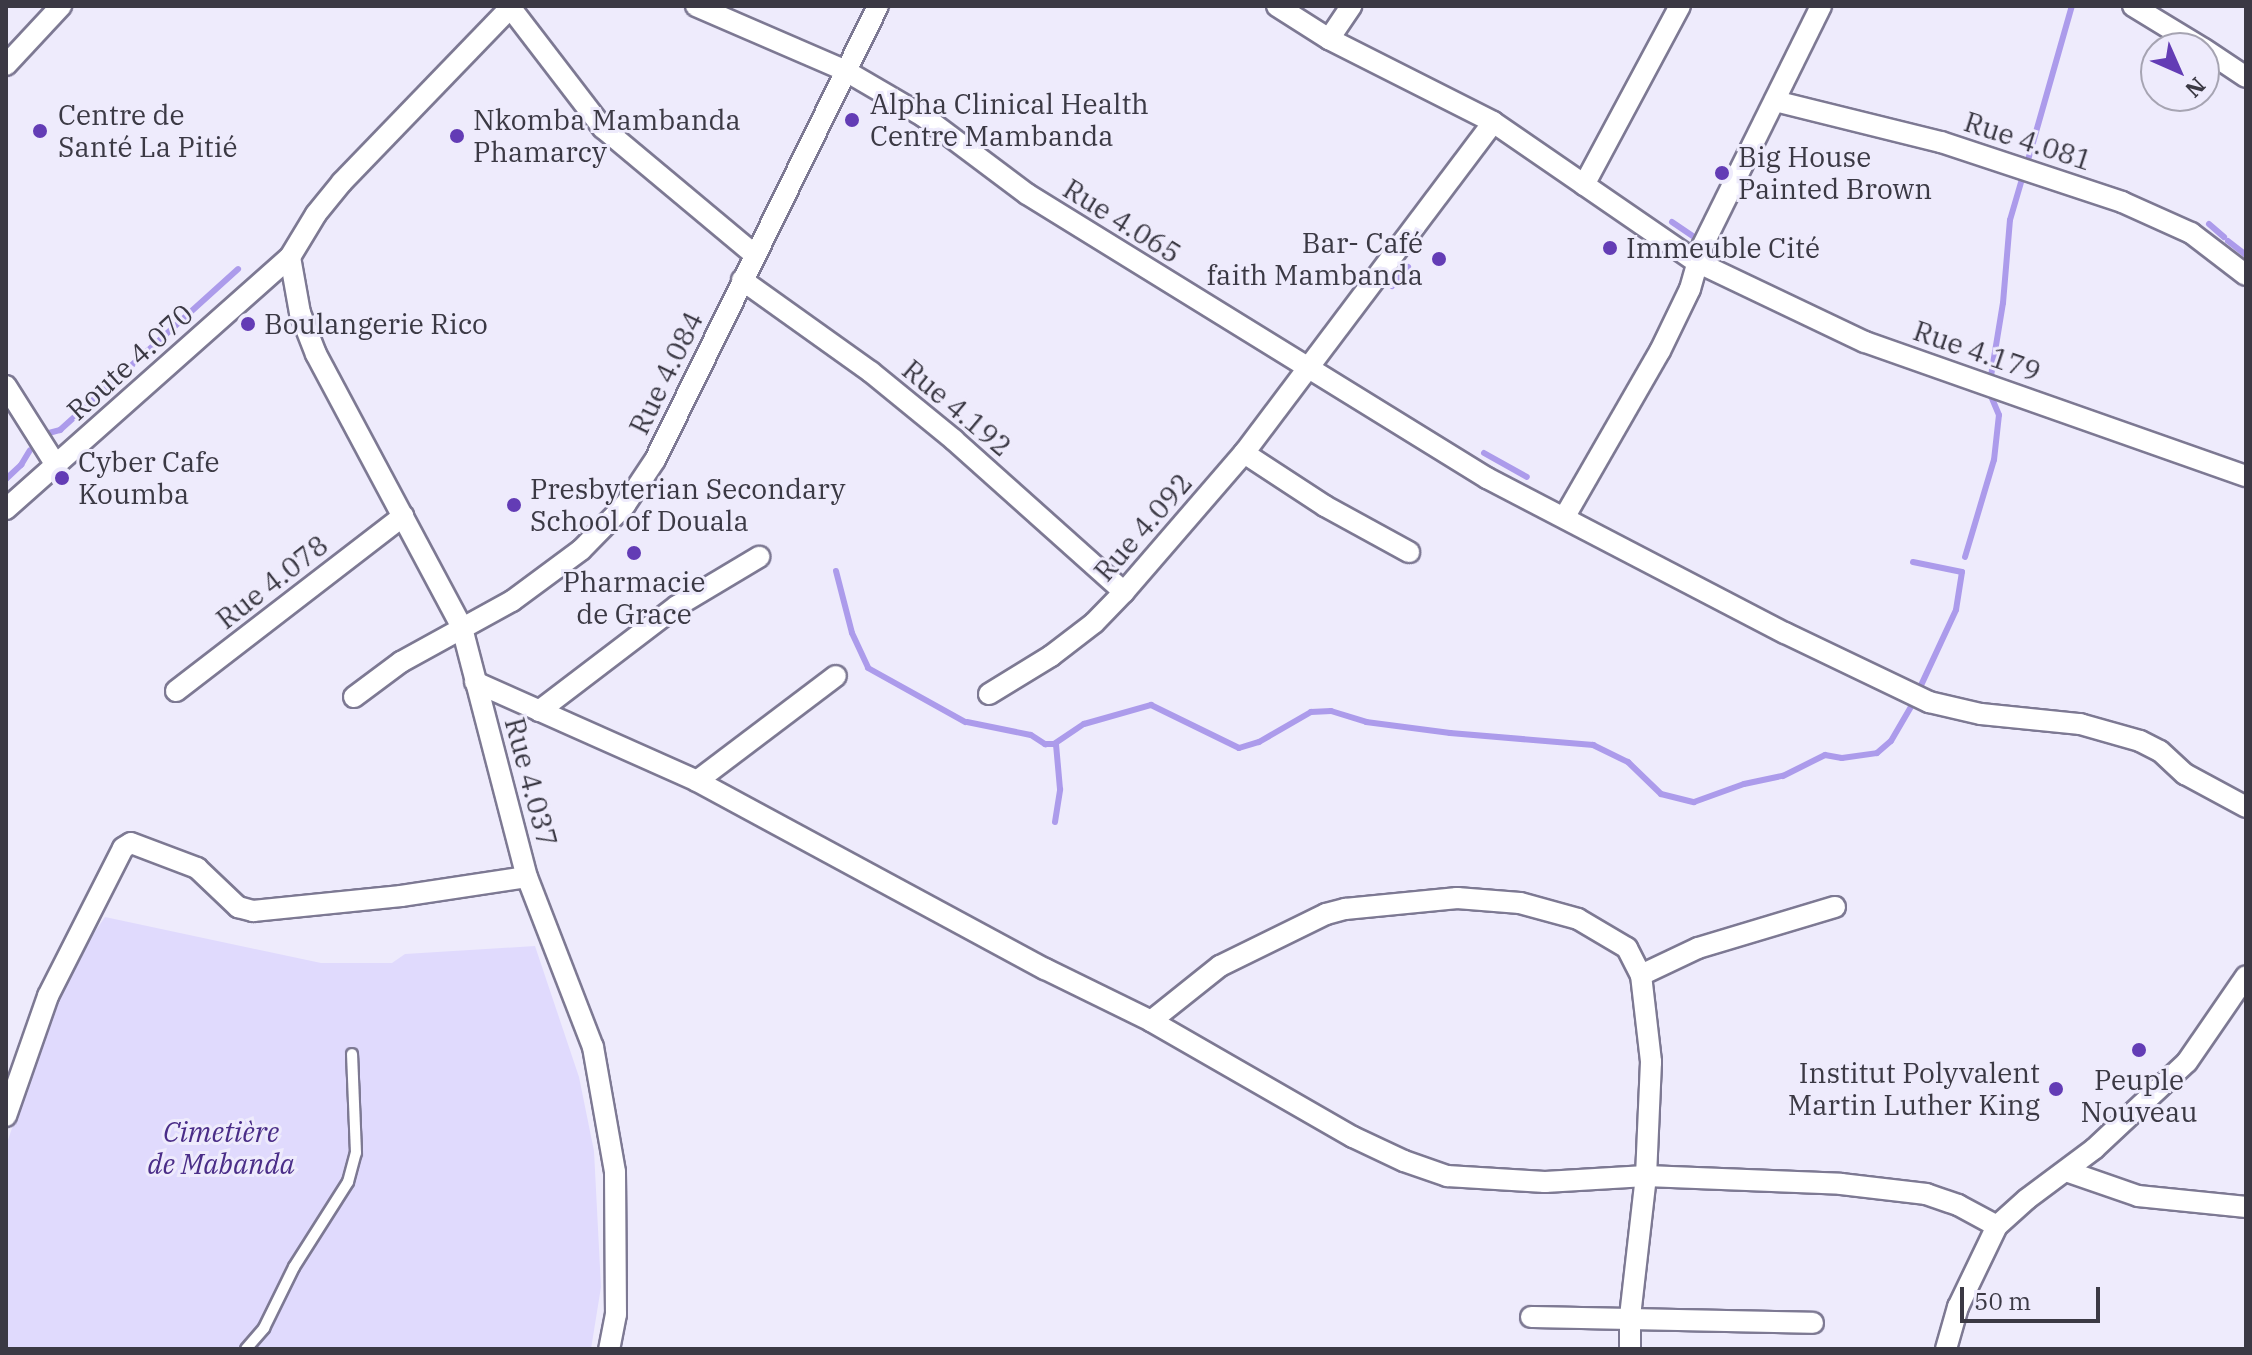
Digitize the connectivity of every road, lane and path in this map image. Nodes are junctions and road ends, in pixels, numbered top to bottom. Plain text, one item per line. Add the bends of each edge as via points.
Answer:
1 (61, 6) edge
2 (696, 6) edge
3 (878, 6) edge
4 (1277, 6) edge
5 (1351, 6) edge
6 (1680, 6) edge
7 (1821, 6) edge
8 (2133, 6) edge
9 (511, 7) edge
10 (2175, 32) edge
11 (1329, 39) junction
12 (10, 50) edge
13 (2220, 60) edge
14 (844, 70) junction
15 (2246, 77) edge
16 (1775, 101) junction
17 (1493, 122) junction
18 (1584, 185) junction
19 (755, 255) junction
20 (290, 257) junction
21 (1697, 262) junction
22 (2246, 275) edge
23 (742, 280) junction
24 (1310, 366) junction
25 (6, 386) edge
26 (1244, 453) junction
27 (56, 465) junction
28 (2246, 476) edge
29 (6, 509) edge
30 (403, 516) junction
31 (1565, 516) junction
32 (1409, 552) dead end
33 (759, 557) dead end
34 (1124, 592) junction
35 (462, 628) junction
36 (836, 676) dead end
37 (475, 682) junction
38 (176, 691) dead end
39 (989, 694) dead end
40 (354, 697) dead end
41 (539, 711) junction
42 (697, 781) junction
43 (2246, 807) edge
44 (527, 877) junction
45 (1835, 907) dead end
46 (1641, 975) junction
47 (2246, 976) edge
48 (1151, 1021) junction
49 (352, 1054) dead end
50 (6, 1116) edge
51 (2066, 1171) junction
52 (1646, 1176) junction
53 (2246, 1207) edge
54 (1997, 1226) junction
55 (1531, 1317) dead end
56 (1630, 1317) junction
57 (1813, 1323) dead end
58 (246, 1349) edge
59 (609, 1349) edge
60 (1630, 1349) edge
61 (1946, 1349) edge

1 - 12 street
2 - 14 street, Rue 4.065
3 - 14 street, Rue 4.084
4 - 11 street, Rue 4.179
5 - 11 street
6 - 18 street
7 - 16 street
8 - 10 street
9 - 19 street via 603,128
9 - 20 street, Route 4.070 via 342,182
11 - 17 street, Rue 4.179
13 - 15 street
14 - 19 street, Rue 4.084
14 - 24 street, Rue 4.065 via 923,116 1039,202
16 - 21 street
16 - 22 street, Rue 4.081 via 1941,142 2122,202 2191,233
17 - 18 street, Rue 4.179
17 - 24 street, Rue 4.092
18 - 21 street, Rue 4.179
19 - 23 street, Rue 4.084
20 - 27 street, Route 4.070
20 - 30 street, Rue 4.037 via 300,313 316,354
21 - 28 street, Rue 4.179 via 1865,342
21 - 31 street via 1660,351
23 - 34 street, Rue 4.192 via 871,372
23 - 35 street, Rue 4.084 via 655,460 625,505 581,550 512,601
24 - 26 street, Rue 4.092
24 - 31 street, Rue 4.065 via 1487,478
25 - 27 street
26 - 32 street
26 - 34 street, Rue 4.092
27 - 29 street, Route 4.070
30 - 35 street, Rue 4.037
30 - 38 street, Rue 4.078
31 - 43 street, Rue 4.065 via 1785,633 1929,702 1981,714 2080,724 2140,741 2185,774
33 - 41 street via 677,606
34 - 39 street, Rue 4.092 via 1051,656
35 - 37 street, Rue 4.037
35 - 40 street, Rue 4.084 via 391,668
36 - 42 street
37 - 41 street
37 - 44 street, Rue 4.037
41 - 42 street
42 - 48 street
44 - 50 street via 253,911 238,907 197,868 131,843 123,848 48,996
44 - 59 street, Rue 4.037 via 593,1047 610,1141 616,1314
45 - 46 street via 1698,948
46 - 48 street via 1627,948 1578,919 1520,903 1457,898 1326,914 1220,966
46 - 52 street via 1651,1062
47 - 51 street via 2187,1062
48 - 52 street via 1353,1137 1447,1176 1545,1182
49 - 58 lane via 356,1153 348,1182 294,1267 264,1328
51 - 53 street via 2138,1196
51 - 54 street
52 - 54 street via 1841,1184 1926,1194
52 - 56 street
54 - 61 street via 1958,1307
55 - 56 street
56 - 57 street
56 - 60 street

